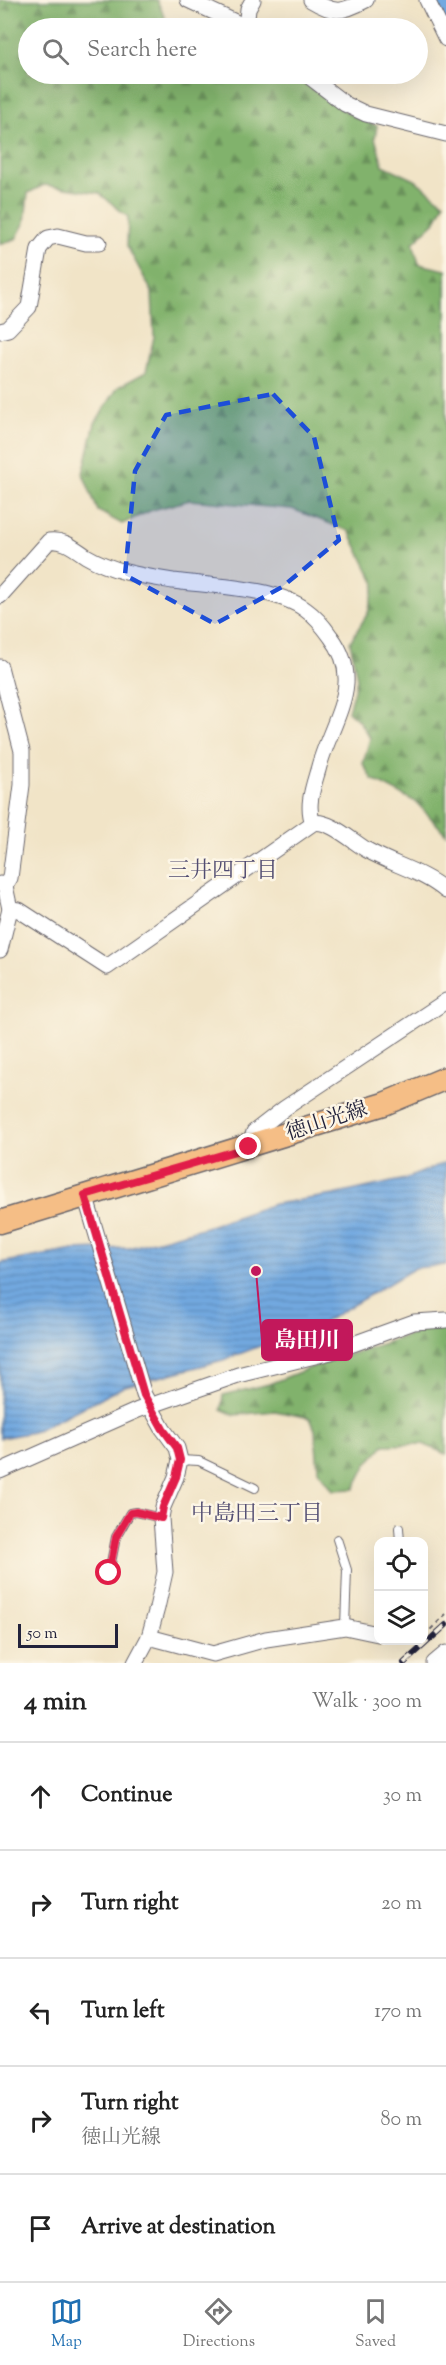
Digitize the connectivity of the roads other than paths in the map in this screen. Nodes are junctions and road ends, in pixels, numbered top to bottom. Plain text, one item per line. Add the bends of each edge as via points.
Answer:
1 (188, 0) edge
2 (253, 0) edge
3 (311, 0) edge
4 (427, 0) edge
5 (364, 1) edge
6 (226, 18) edge
7 (248, 18) edge
8 (446, 39) edge
9 (319, 84) edge
10 (446, 134) edge
11 (99, 243) dead end
12 (0, 331) edge
13 (0, 596) edge
14 (0, 667) edge
15 (313, 823) junction
16 (2, 885) edge
17 (446, 891) edge
18 (10, 909) junction
19 (0, 950) edge
20 (446, 1001) edge
21 (446, 1078) edge
22 (249, 1147) junction
23 (85, 1195) junction
24 (0, 1222) edge
25 (446, 1320) edge
26 (146, 1401) junction
27 (180, 1460) junction
28 (0, 1471) edge
29 (255, 1488) dead end
30 (161, 1518) junction
31 (399, 1528) dead end
32 (400, 1537) edge
33 (337, 1539) dead end
34 (109, 1573) dead end
35 (345, 1627) junction
36 (374, 1633) edge
37 (149, 1637) junction
38 (446, 1653) edge
39 (214, 1659) edge
40 (135, 1663) edge
41 (434, 1663) edge

1 - 6 street
2 - 7 street
3 - 5 street via 336,11
4 - 8 street
9 - 10 street via 366,114
11 - 12 street via 48,238 39,249 29,307 8,329
13 - 15 street via 49,541 59,540 123,573 258,592 306,609 337,645 345,665 346,683 341,709 320,759 309,814
14 - 16 street via 22,752 22,784 10,878
15 - 17 street via 337,830 367,850 428,877
15 - 18 street via 107,966 19,910
16 - 18 street
18 - 19 street
20 - 22 street via 285,1108 254,1132
21 - 22 main road, 徳山光線 via 384,1104
22 - 23 main road, 徳山光線
23 - 24 main road, 徳山光線
23 - 26 street
25 - 26 street via 414,1322 330,1352
26 - 27 street via 177,1448
26 - 28 street
27 - 29 lane via 199,1461
27 - 30 street
30 - 34 lane via 130,1513 116,1537
30 - 37 street via 165,1572
31 - 32 lane
33 - 35 lane via 346,1570
35 - 36 street
35 - 39 street via 266,1639
37 - 39 street
37 - 40 street
38 - 41 street

